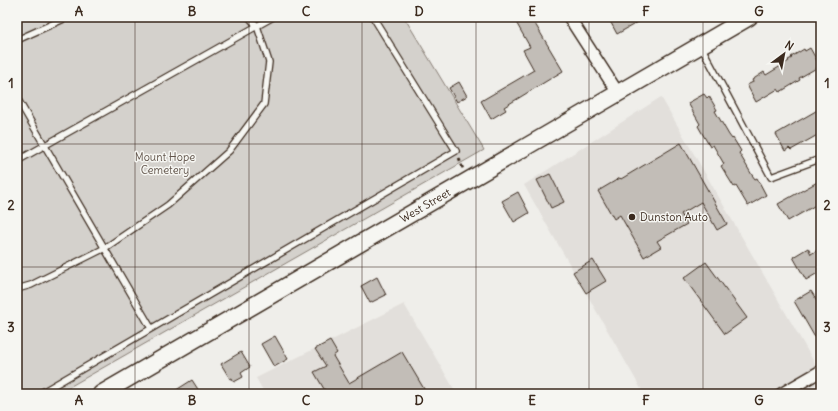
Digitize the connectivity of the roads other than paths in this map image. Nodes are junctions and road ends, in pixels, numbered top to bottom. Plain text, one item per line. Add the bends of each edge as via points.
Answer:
1 (68, 17) edge
2 (249, 17) edge
3 (273, 17) edge
4 (373, 17) edge
5 (569, 17) edge
6 (749, 17) edge
7 (257, 26) junction
8 (17, 40) edge
9 (700, 45) junction
10 (618, 93) junction
11 (17, 98) edge
12 (45, 146) junction
13 (17, 161) edge
14 (821, 162) edge
15 (105, 248) junction
16 (17, 289) edge
17 (151, 328) junction
18 (821, 371) edge
19 (39, 394) edge
20 (101, 394) edge
21 (781, 394) edge

1 - 8 lane
2 - 7 lane
3 - 7 lane
4 - 17 lane via 456,151
5 - 10 street
6 - 9 main road, West Street
7 - 12 lane
7 - 15 lane via 269,62 264,104 229,150 168,205
9 - 10 main road, West Street
9 - 14 lane via 771,177 820,159
10 - 20 main road, West Street
11 - 12 lane
12 - 13 lane
12 - 15 lane
15 - 16 lane via 31,285
15 - 17 lane
17 - 19 lane
18 - 21 street

